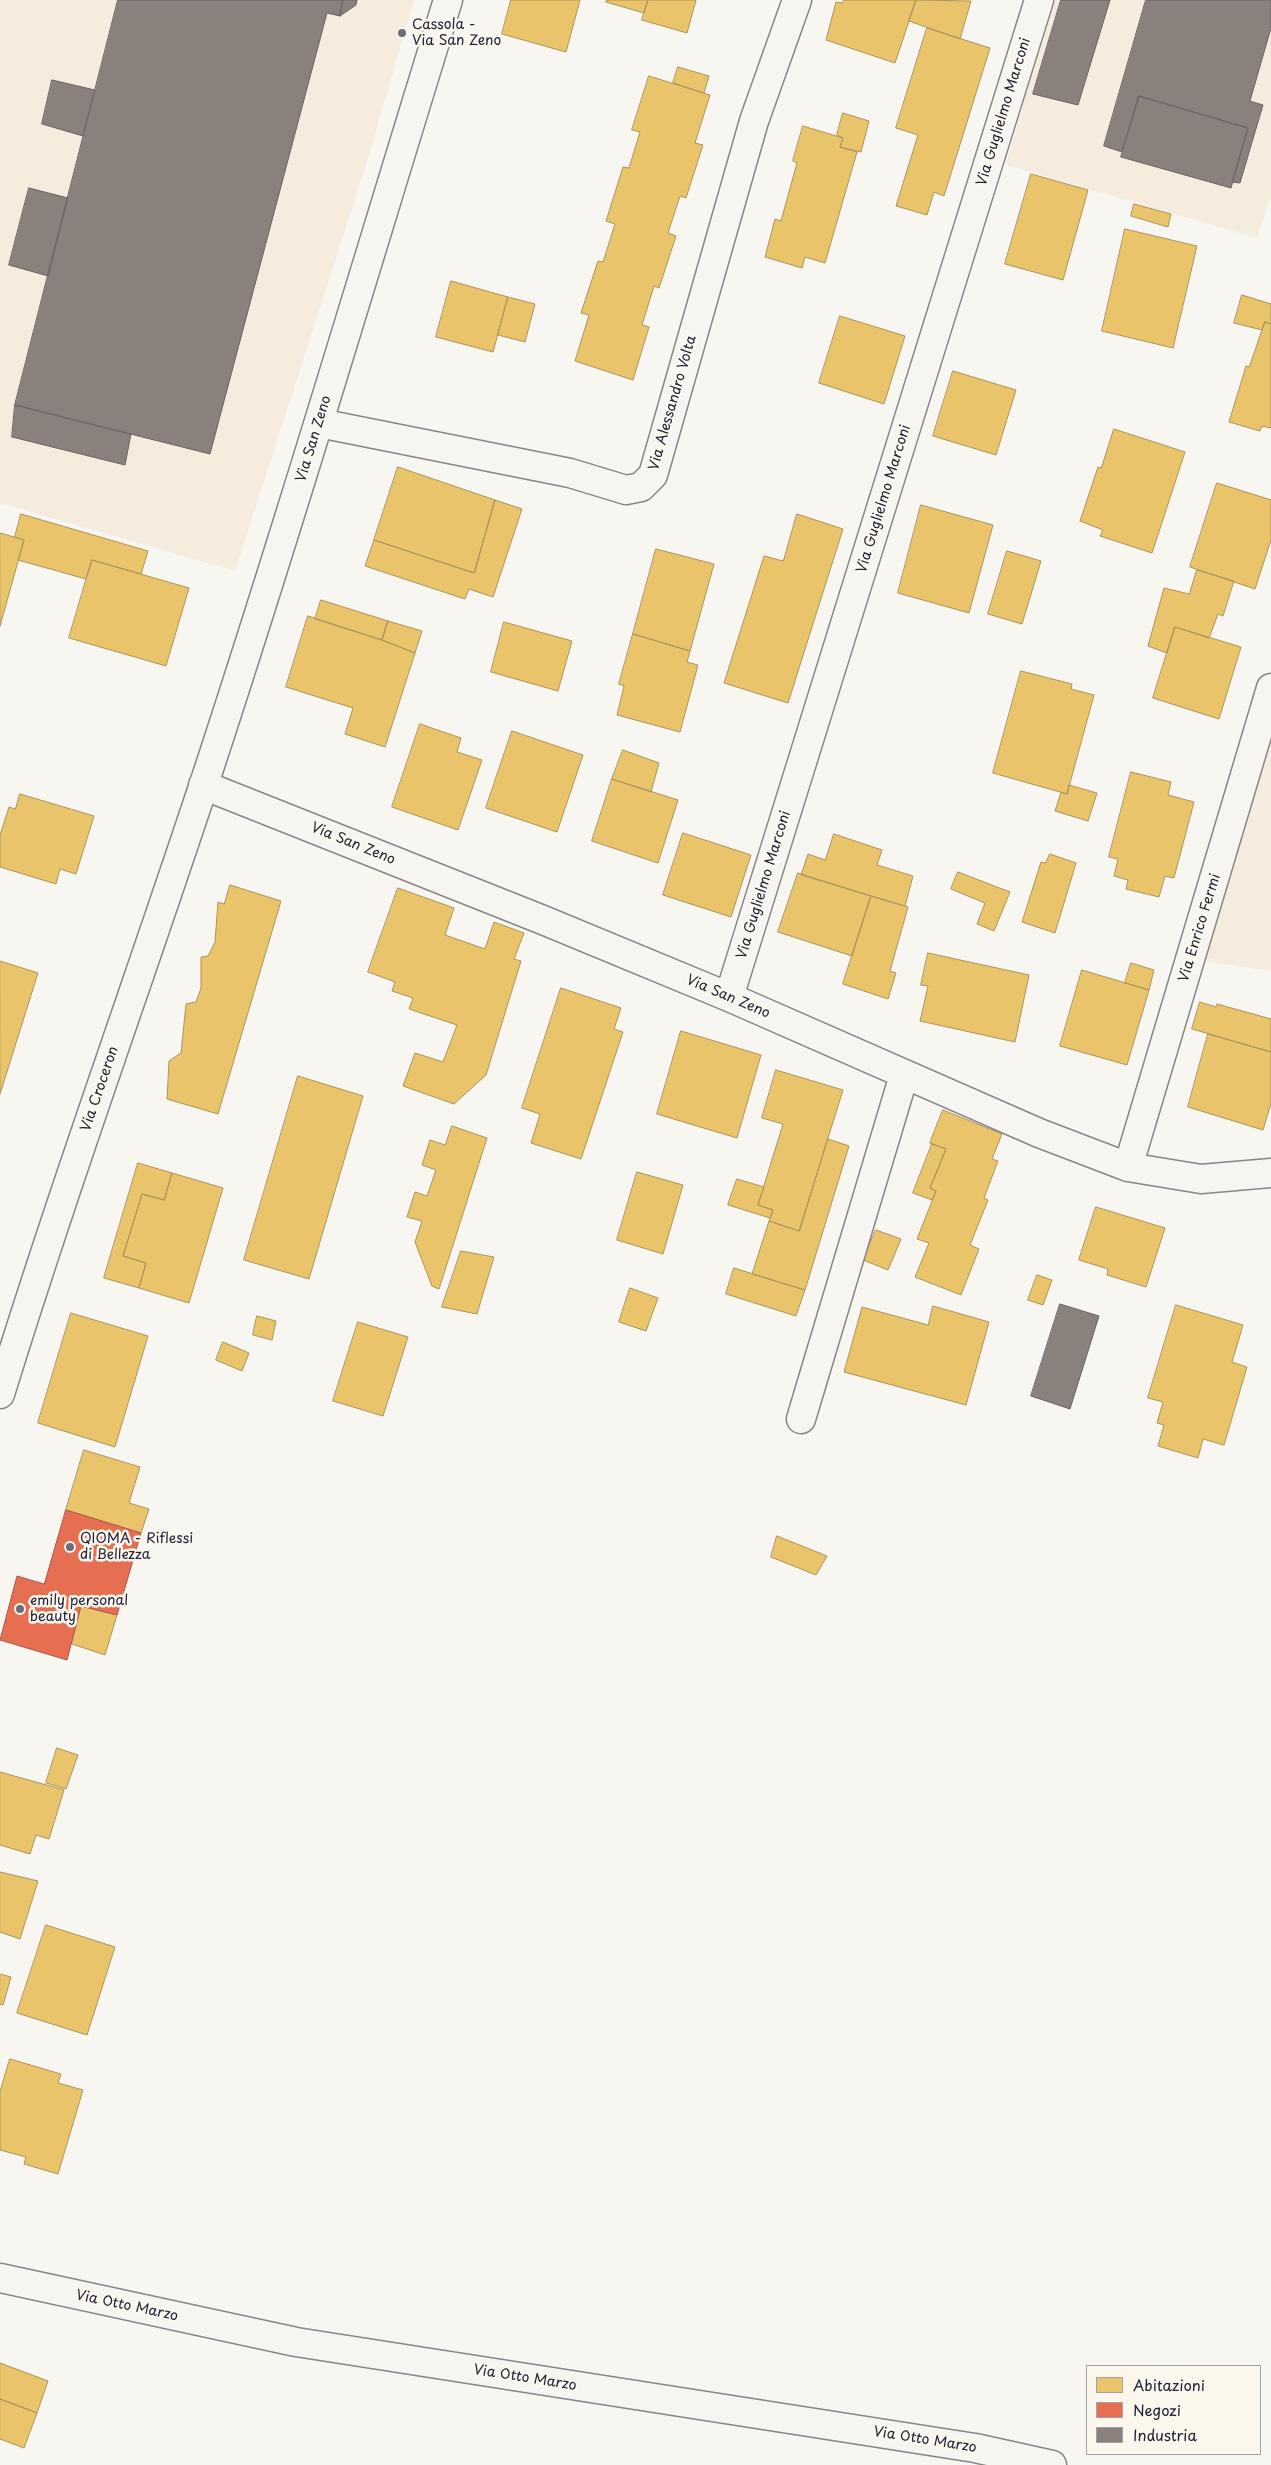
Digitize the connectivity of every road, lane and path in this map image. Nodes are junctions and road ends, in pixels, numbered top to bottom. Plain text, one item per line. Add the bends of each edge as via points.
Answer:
1 (448, 0) edge
2 (797, 0) edge
3 (1039, 0) edge
4 (319, 423) junction
5 (1271, 688) edge
6 (203, 785) junction
7 (729, 997) junction
8 (904, 1075) junction
9 (1128, 1168) junction
10 (1271, 1173) edge
11 (0, 1394) edge
12 (801, 1419) dead end
13 (0, 2278) edge
14 (1052, 2465) edge

1 - 4 street, Via San Zeno
2 - 4 street, Via Alessandro Volta via 754,121 653,474 641,487 626,490 570,473
3 - 7 street, Via Guglielmo Marconi
4 - 6 street, Via San Zeno
5 - 9 street, Via Enrico Fermi
6 - 7 street, Via San Zeno
6 - 11 street, Via Croceron
7 - 8 street, Via San Zeno
8 - 9 street, Via San Zeno
8 - 12 street
9 - 10 street, Via San Zeno via 1201,1179
13 - 14 street, Via Otto Marzo via 296,2342 965,2446

